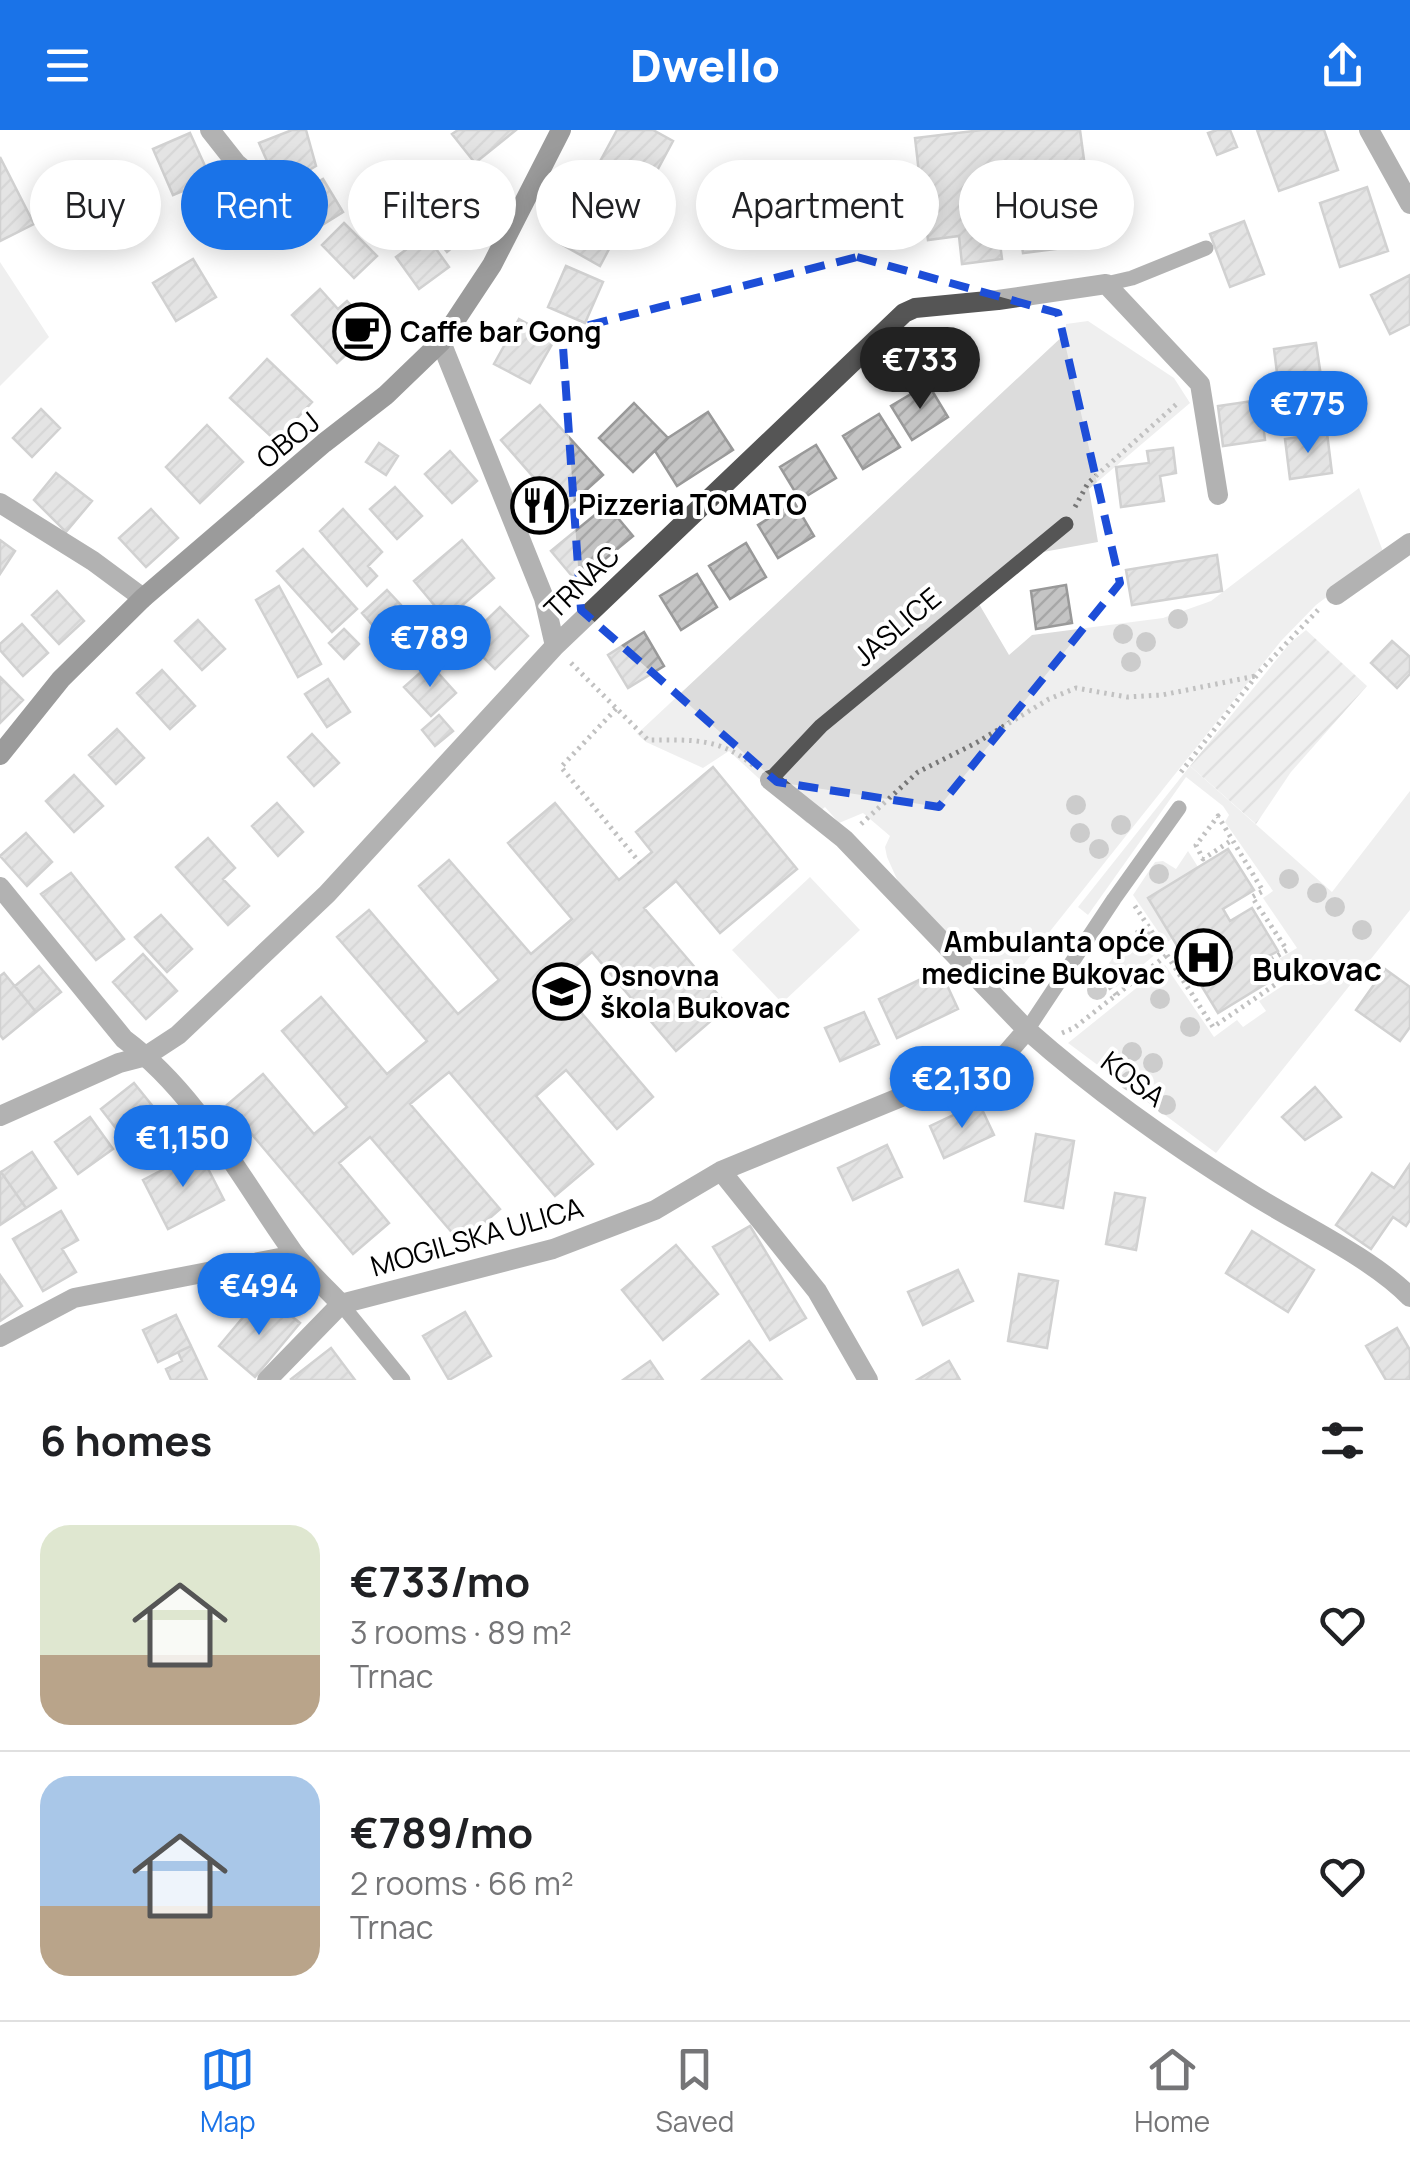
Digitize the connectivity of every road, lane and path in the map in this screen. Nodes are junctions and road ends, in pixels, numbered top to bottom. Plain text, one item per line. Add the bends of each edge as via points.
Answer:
1 (210, 130) edge
2 (561, 130) edge
3 (1369, 130) edge
4 (234, 160) edge
5 (1410, 204) edge
6 (1206, 248) dead end
7 (1106, 284) junction
8 (442, 342) junction
9 (1200, 384) junction
10 (1218, 495) dead end
11 (0, 503) edge
12 (1066, 524) joint
13 (1410, 543) edge
14 (1336, 596) joint
15 (143, 598) junction
16 (555, 646) junction
17 (1256, 676) junction
18 (616, 709) junction
19 (0, 756) edge
20 (1181, 772) dead end
21 (770, 780) junction
22 (1179, 808) dead end
23 (844, 839) junction
24 (1232, 840) junction
25 (640, 863) dead end
26 (1123, 886) junction
27 (0, 887) edge
28 (1148, 926) junction
29 (1118, 945) dead end
30 (1167, 955) junction
31 (1101, 976) dead end
32 (1116, 995) junction
33 (1027, 1030) junction
34 (1060, 1034) dead end
35 (146, 1056) junction
36 (0, 1116) edge
37 (721, 1171) junction
38 (295, 1255) junction
39 (1410, 1297) edge
40 (341, 1304) junction
41 (0, 1337) edge
42 (268, 1380) edge
43 (404, 1380) edge
44 (868, 1380) edge

1 - 4 street
2 - 8 street, OBOJ via 492,265
3 - 5 street
6 - 7 lane
7 - 9 street
7 - 16 street, TRNAC via 904,313
8 - 15 street, OBOJ
8 - 16 street via 544,598
9 - 10 street
9 - 12 path via 1088,483
11 - 15 street
12 - 21 lane, JASLICE via 821,726
13 - 14 street
14 - 17 path
15 - 19 street, OBOJ via 61,679
16 - 18 path
16 - 35 street, TRNAC via 327,894 178,1035
17 - 20 path
17 - 23 path via 1162,695 1076,688 1049,698 918,772
18 - 21 path via 648,740 702,740 734,750
18 - 25 path via 561,768
21 - 23 street, KOSA
22 - 26 lane
23 - 33 street, KOSA
24 - 24 path via 1218,816 1196,845 1204,859
24 - 30 path via 1263,892 1252,898 1287,950 1270,961 1282,980 1213,1028
26 - 28 path
26 - 33 lane
27 - 35 street
28 - 29 path
28 - 30 path
30 - 32 path
31 - 32 path
32 - 34 path
33 - 37 street, MOGILSKA ULICA via 1006,1054
33 - 39 street, KOSA via 1176,1146
35 - 36 street, TRNAC
35 - 38 street via 231,1158
37 - 40 street, MOGILSKA ULICA via 655,1210 553,1249
37 - 44 street via 817,1291
38 - 40 street
38 - 41 street via 74,1298
40 - 42 street, MOGILSKA ULICA
40 - 43 lane

